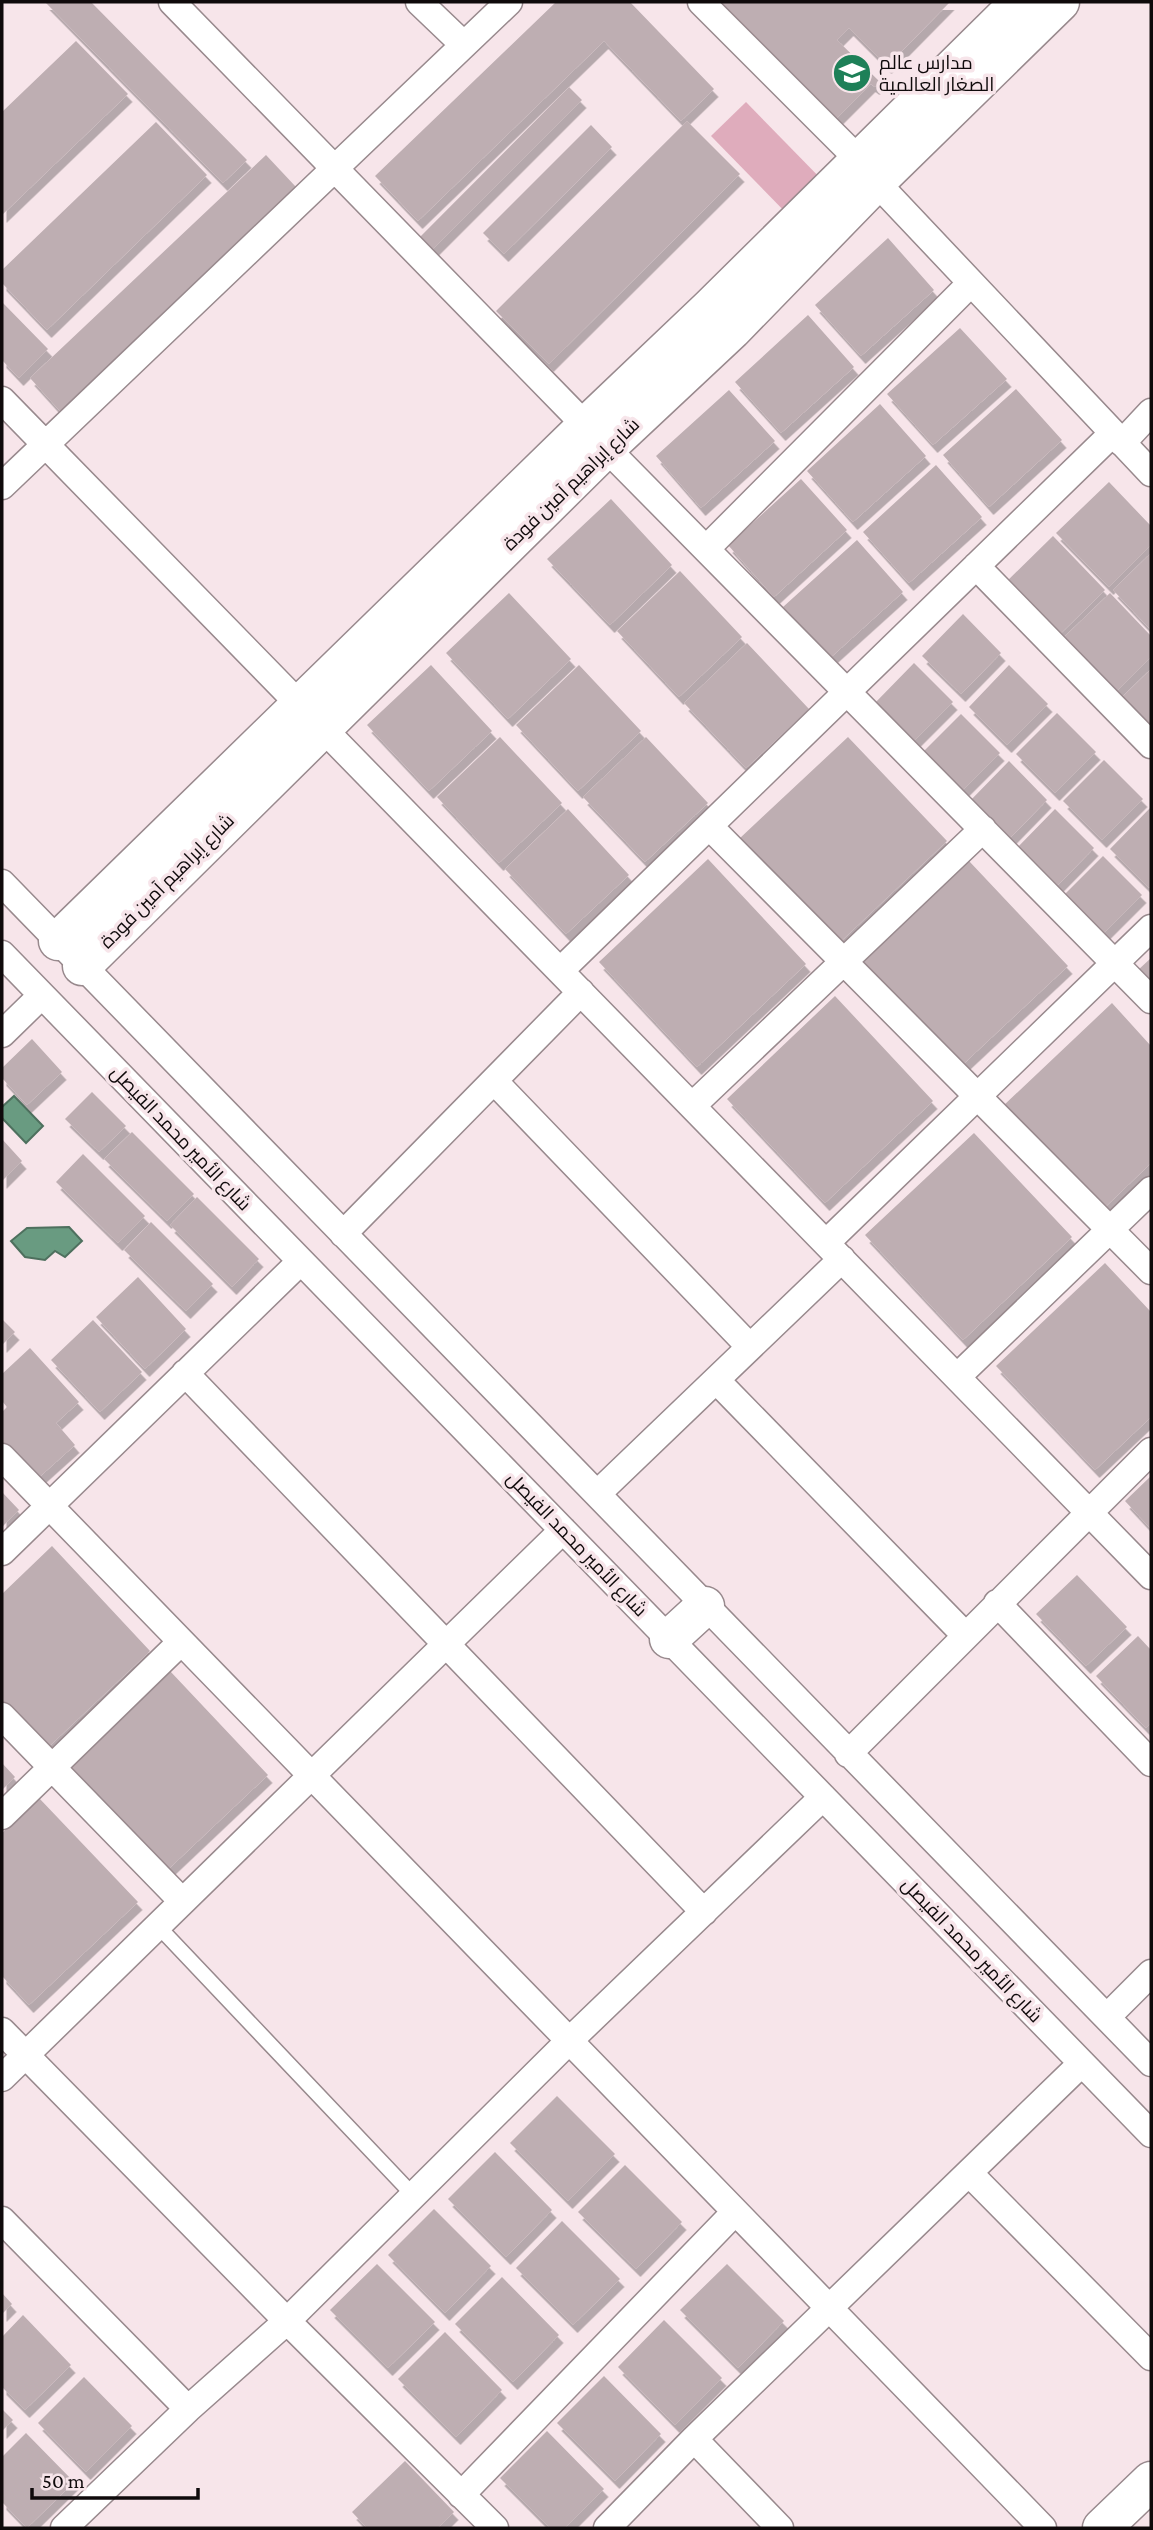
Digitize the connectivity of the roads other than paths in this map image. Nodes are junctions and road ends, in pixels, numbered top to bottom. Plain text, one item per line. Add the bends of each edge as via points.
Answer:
1 (172, 2) edge
2 (419, 2) edge
3 (509, 2) edge
4 (701, 2) edge
5 (1020, 2) edge
6 (1060, 2) edge
7 (464, 45) junction
8 (335, 169) junction
9 (868, 171) junction
10 (971, 283) junction
11 (2, 400) edge
12 (1151, 412) edge
13 (596, 437) junction
14 (1117, 438) junction
15 (46, 444) junction
16 (1151, 473) edge
17 (2, 486) edge
18 (706, 549) junction
19 (976, 566) junction
20 (847, 692) junction
21 (312, 716) junction
22 (1151, 745) edge
23 (709, 826) junction
24 (982, 830) junction
25 (2, 883) edge
26 (1151, 928) edge
27 (70, 953) junction
28 (2, 954) edge
29 (843, 961) junction
30 (1115, 963) junction
31 (560, 971) junction
32 (580, 992) junction
33 (42, 995) junction
34 (1151, 1000) edge
35 (2, 1034) edge
36 (494, 1081) junction
37 (978, 1096) junction
38 (692, 1106) junction
39 (1151, 1190) edge
40 (1110, 1230) junction
41 (344, 1234) junction
42 (834, 1251) junction
43 (301, 1261) junction
44 (1151, 1271) edge
45 (750, 1347) junction
46 (185, 1373) junction
47 (957, 1377) junction
48 (716, 1380) junction
49 (1151, 1451) edge
50 (2, 1457) edge
51 (597, 1494) junction
52 (49, 1506) junction
53 (1089, 1512) junction
54 (563, 1530) junction
55 (2, 1552) edge
56 (1151, 1576) edge
57 (997, 1603) junction
58 (705, 1605) junction
59 (965, 1635) junction
60 (669, 1639) junction
61 (181, 1642) junction
62 (446, 1644) junction
63 (2, 1716) edge
64 (848, 1754) junction
65 (1151, 1763) edge
66 (52, 1767) junction
67 (311, 1775) junction
68 (823, 1797) junction
69 (2, 1816) edge
70 (182, 1901) junction
71 (704, 1912) junction
72 (157, 1924) junction
73 (1151, 1973) edge
74 (1107, 2017) junction
75 (2, 2031) edge
76 (569, 2041) junction
77 (25, 2056) junction
78 (1082, 2063) junction
79 (1151, 2063) edge
80 (2, 2078) edge
81 (1151, 2134) edge
82 (969, 2173) junction
83 (414, 2196) junction
84 (735, 2212) junction
85 (2, 2220) edge
86 (829, 2308) junction
87 (287, 2321) junction
88 (1151, 2357) edge
89 (188, 2409) junction
90 (694, 2439) junction
91 (1151, 2480) edge
92 (461, 2495) junction
93 (64, 2528) edge
94 (495, 2528) edge
95 (607, 2528) edge
96 (780, 2528) edge
97 (1043, 2528) edge
98 (1102, 2528) edge

1 - 8 street
2 - 7 street
3 - 7 street
4 - 9 street
5 - 9 street, شارع إبراهيم آمين فودة
6 - 9 street, شارع إبراهيم آمين فودة
7 - 8 street
8 - 13 street
8 - 15 street
9 - 10 street
9 - 13 street, شارع إبراهيم آمين فودة
10 - 14 street
10 - 18 street
11 - 15 street
12 - 14 street
13 - 18 street
13 - 21 street, شارع إبراهيم آمين فودة
14 - 16 street
14 - 19 street
15 - 17 street
15 - 21 street
18 - 20 street
19 - 20 street
19 - 22 street
20 - 23 street
20 - 24 street
21 - 27 street, شارع إبراهيم آمين فودة
21 - 31 street
23 - 29 street
23 - 31 street
24 - 29 street
24 - 30 street
25 - 27 street
26 - 30 street
27 - 41 street
28 - 33 street, شارع الأمير محمد الفيصل
29 - 37 street
29 - 38 street
30 - 34 street
30 - 37 street
31 - 32 street
32 - 36 street
32 - 38 street
33 - 35 street
33 - 43 street, شارع الأمير محمد الفيصل
36 - 41 street
36 - 45 street
37 - 40 street
37 - 42 street
38 - 42 street
39 - 40 street
40 - 44 street
40 - 47 street
41 - 51 street
42 - 45 street
42 - 47 street
43 - 46 street
43 - 54 street, شارع الأمير محمد الفيصل
45 - 48 street
46 - 52 street
46 - 62 street
47 - 53 street
48 - 51 street
48 - 59 street
49 - 53 street
50 - 52 street
51 - 58 street
52 - 55 street
52 - 61 street
53 - 56 street
53 - 57 street
54 - 60 street, شارع الأمير محمد الفيصل
54 - 62 street
57 - 59 street
57 - 65 street
58 - 60 street
58 - 64 street
59 - 64 street
60 - 68 street, شارع الأمير محمد الفيصل
61 - 66 street
61 - 67 street
62 - 67 street
62 - 71 street
63 - 66 street
64 - 74 street
66 - 69 street
66 - 70 street
67 - 70 street
67 - 76 street
68 - 71 street
68 - 78 street, شارع الأمير محمد الفيصل
70 - 72 street
71 - 76 street
72 - 77 street
72 - 83 lane
73 - 74 street
74 - 79 street
75 - 77 street
76 - 83 street
76 - 84 street
77 - 80 street
77 - 87 street
78 - 81 street, شارع الأمير محمد الفيصل
78 - 82 street
82 - 86 street
82 - 88 street
83 - 87 street
84 - 86 street
84 - 92 street
85 - 89 street
86 - 90 street
86 - 97 street
87 - 89 street
87 - 92 street
89 - 93 street
90 - 95 street
90 - 96 street
91 - 98 street
92 - 94 street

